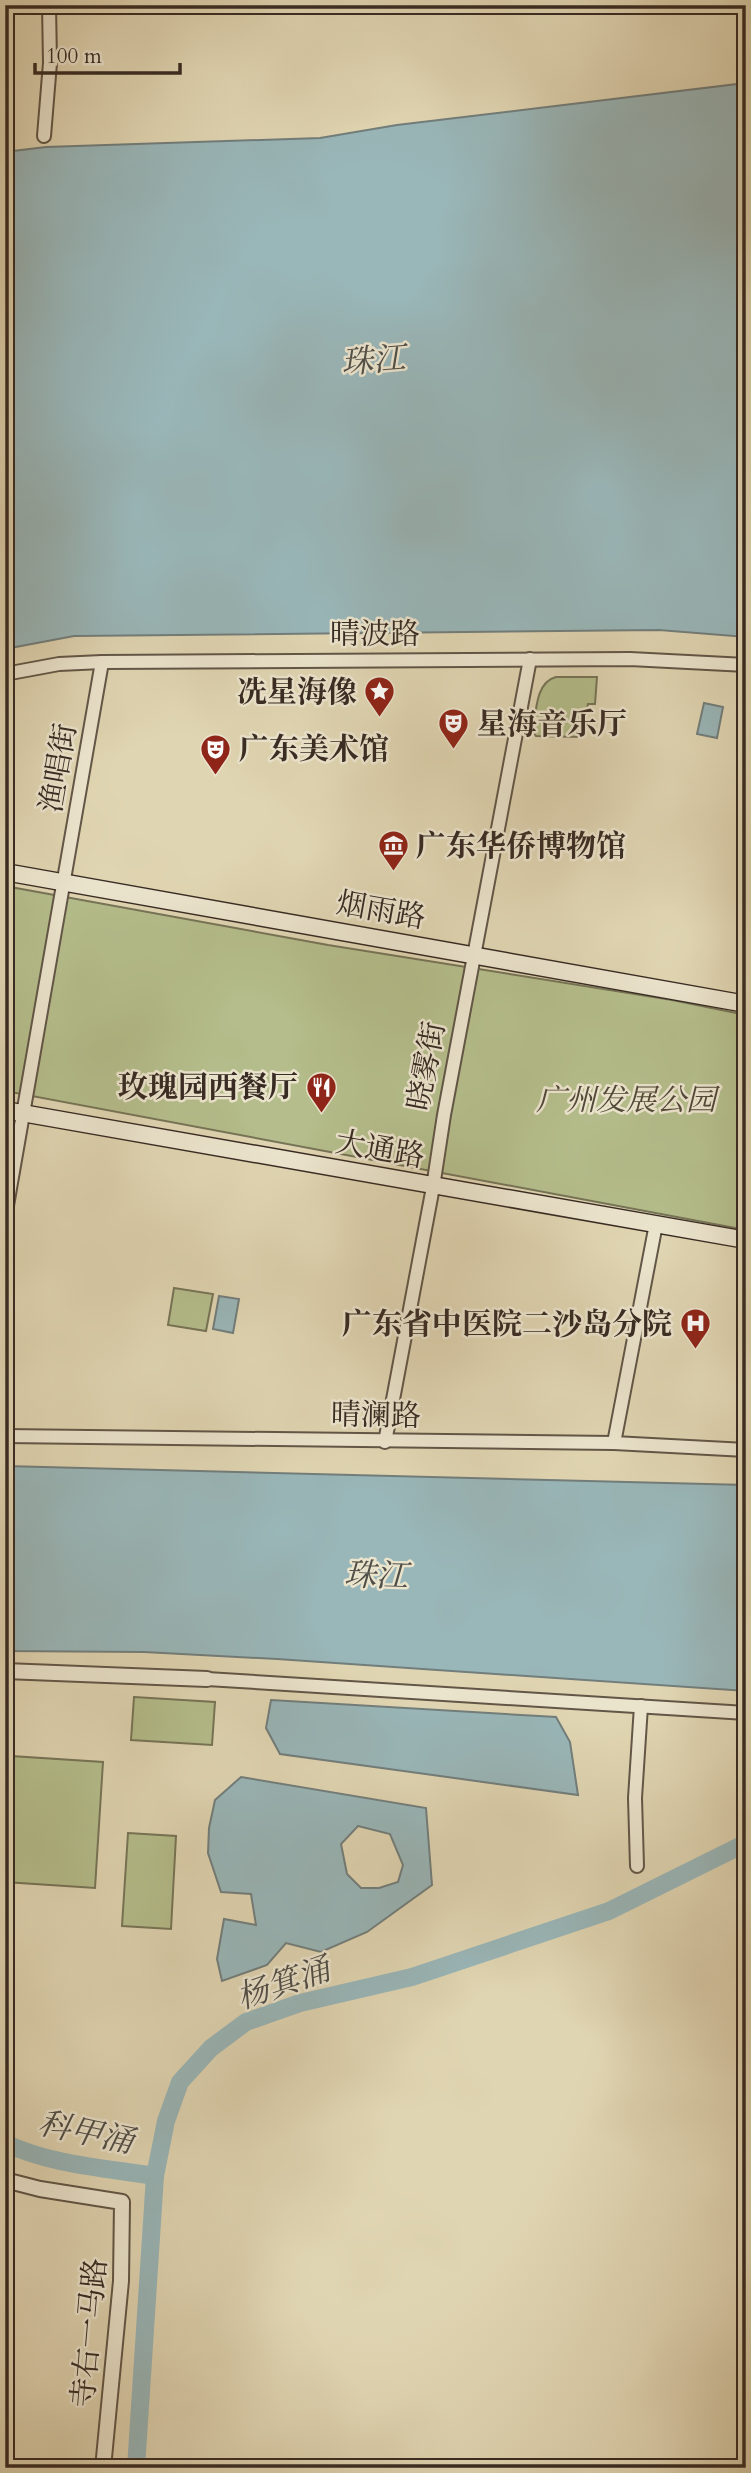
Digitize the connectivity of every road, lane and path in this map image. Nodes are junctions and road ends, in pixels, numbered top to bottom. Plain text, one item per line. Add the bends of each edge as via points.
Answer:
1 (49, 5) edge
2 (44, 136) dead end
3 (530, 659) junction
4 (102, 662) junction
5 (746, 665) edge
6 (5, 674) edge
7 (5, 872) edge
8 (65, 882) junction
9 (474, 956) junction
10 (746, 1004) edge
11 (5, 1110) edge
12 (24, 1113) junction
13 (433, 1187) junction
14 (5, 1217) edge
15 (656, 1224) junction
16 (746, 1240) edge
17 (5, 1436) edge
18 (385, 1441) junction
19 (614, 1443) junction
20 (746, 1450) edge
21 (5, 1671) edge
22 (207, 1679) joint
23 (641, 1706) junction
24 (746, 1713) edge
25 (637, 1866) dead end
26 (8, 2182) edge
27 (103, 2468) edge

1 - 2 street
3 - 4 street, 晴波路
3 - 5 street, 晴波路
3 - 9 street, 晓雾街
4 - 6 street, 晴波路
4 - 8 street, 渔唱街
7 - 8 main road, 烟雨路
8 - 9 main road, 烟雨路
8 - 12 street, 渔唱街
9 - 10 main road, 烟雨路
9 - 13 street, 晓雾街
11 - 12 main road, 大通路
12 - 13 main road, 大通路
12 - 14 street, 渔唱街
13 - 15 main road, 大通路
13 - 18 street, 晓雾街
15 - 16 main road, 大通路
15 - 19 street
17 - 18 street, 晴澜路
18 - 19 street, 晴澜路
19 - 20 street, 晴澜路
21 - 22 street
22 - 23 street
23 - 24 street
23 - 25 street via 635,1798
26 - 27 street, 寺右一马路 via 122,2202 121,2281

